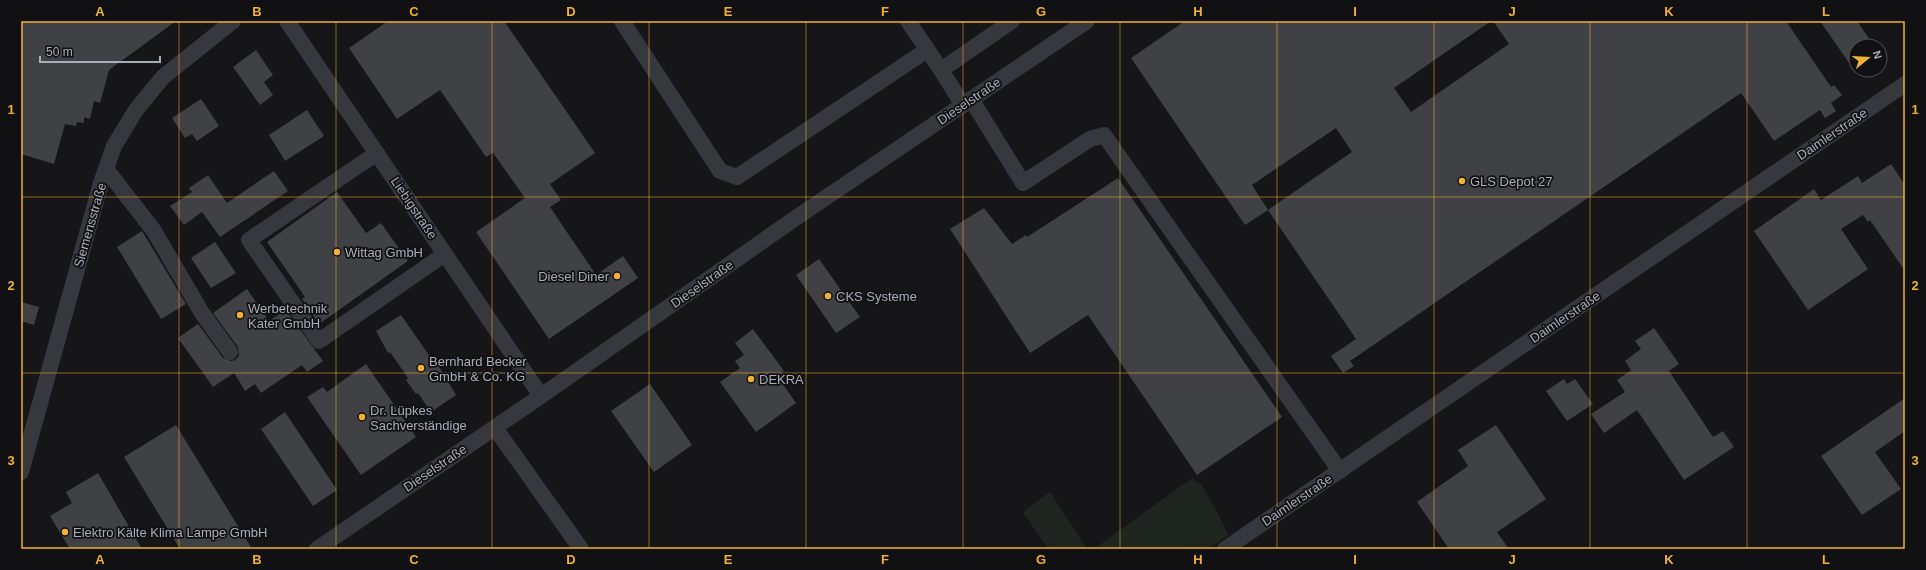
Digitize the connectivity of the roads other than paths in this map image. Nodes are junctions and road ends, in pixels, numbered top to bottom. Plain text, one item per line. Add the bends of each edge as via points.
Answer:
1 (232, 21) edge
2 (287, 21) edge
3 (622, 21) edge
4 (908, 21) edge
5 (1012, 21) edge
6 (1087, 21) edge
7 (927, 50) junction
8 (941, 70) junction
9 (1905, 84) edge
10 (967, 102) junction
11 (376, 153) junction
12 (106, 169) junction
13 (445, 254) junction
14 (230, 352) dead end
15 (542, 396) junction
16 (495, 428) junction
17 (1340, 471) junction
18 (21, 472) edge
19 (334, 544) edge
20 (318, 549) edge
21 (581, 549) edge
22 (1225, 549) edge

1 - 12 street, Siemensstraße via 163,77 136,110 114,146
2 - 11 street, Liebigstraße
3 - 7 street via 720,171 737,177
4 - 7 street
5 - 8 street
6 - 10 street, Dieselstraße
7 - 8 street
8 - 10 street
9 - 17 street, Daimlerstraße
10 - 15 street, Dieselstraße via 800,214
10 - 17 street via 1023,183 1090,139 1104,135
11 - 13 street, Liebigstraße
11 - 13 street via 249,240 319,341
12 - 14 street via 154,231 202,313
12 - 18 street, Siemensstraße
13 - 15 street, Liebigstraße
15 - 16 street, Dieselstraße
16 - 19 street, Dieselstraße
16 - 21 street
17 - 22 street, Daimlerstraße
19 - 20 street, Dieselstraße

